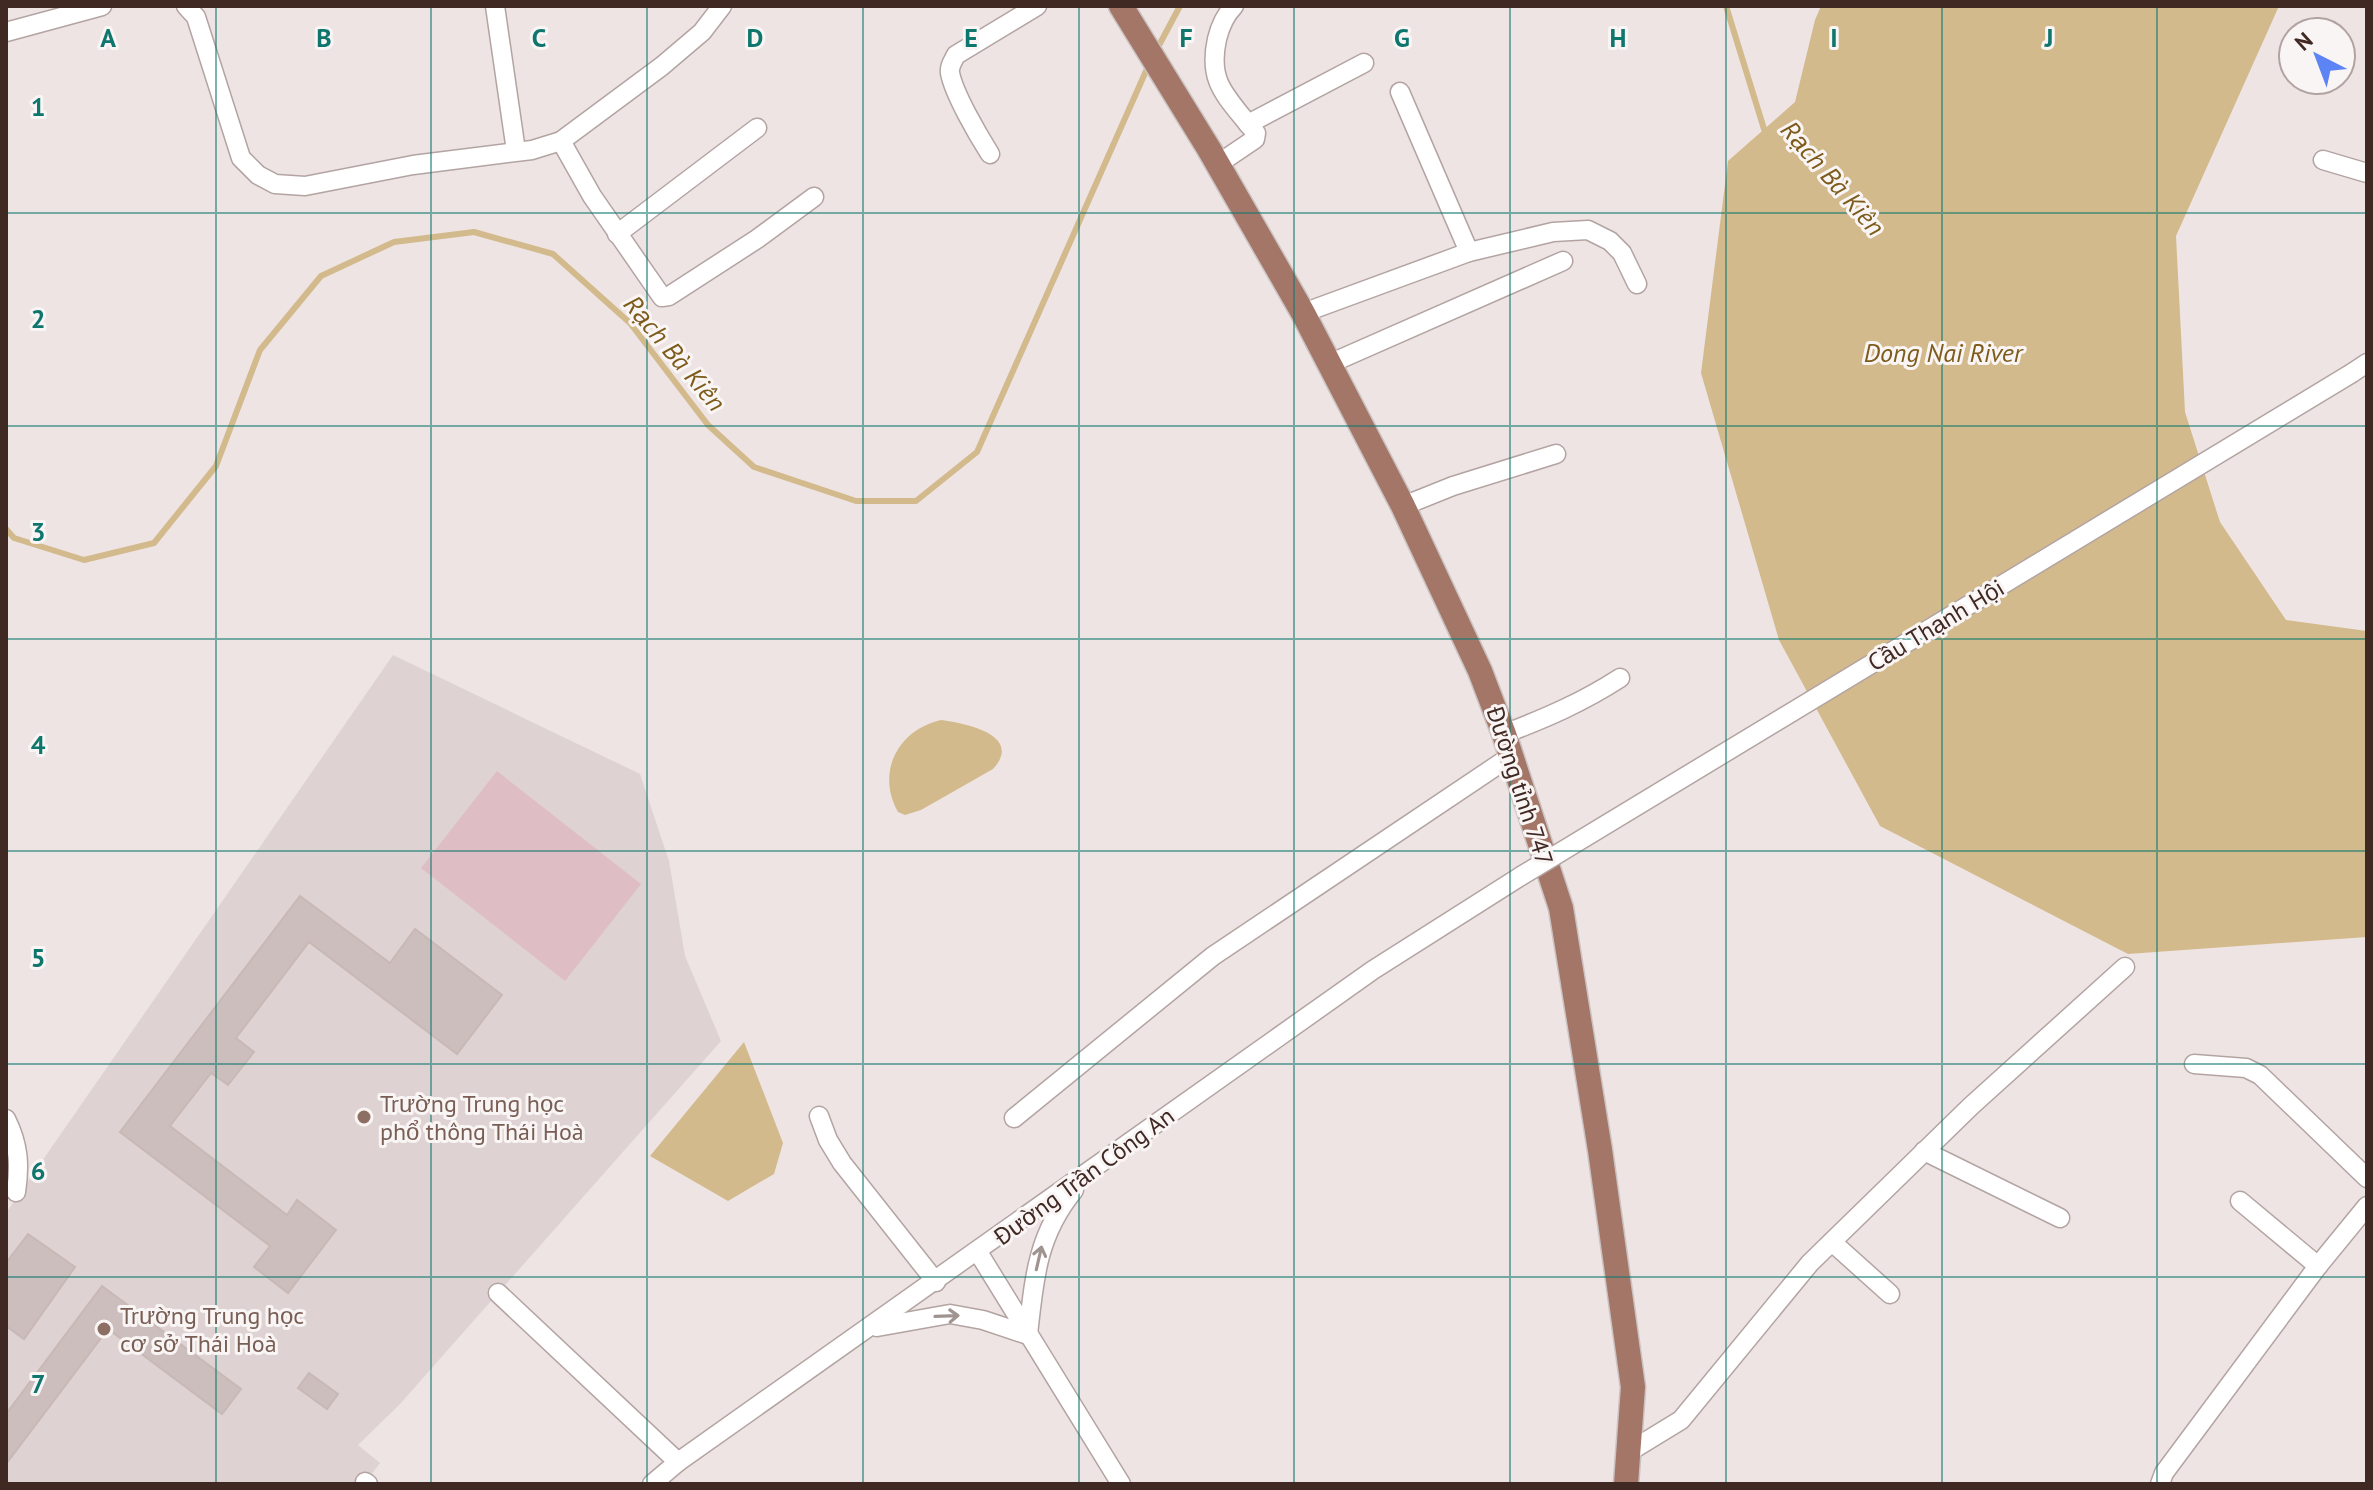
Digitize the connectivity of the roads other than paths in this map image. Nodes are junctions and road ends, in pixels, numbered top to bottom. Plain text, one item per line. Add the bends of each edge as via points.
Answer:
1 (102, 6) edge
2 (186, 6) edge
3 (495, 6) edge
4 (722, 6) edge
5 (1037, 6) edge
6 (1121, 6) edge
7 (1234, 6) edge
8 (6, 32) edge
9 (1364, 63) dead end
10 (1400, 92) dead end
11 (1248, 124) junction
12 (757, 128) dead end
13 (561, 141) junction
14 (516, 151) junction
15 (990, 154) dead end
16 (1213, 157) junction
17 (2323, 160) dead end
18 (2367, 173) edge
19 (814, 197) dead end
20 (617, 234) junction
21 (1469, 252) junction
22 (1563, 261) dead end
23 (1637, 284) dead end
24 (1303, 313) junction
25 (1329, 364) junction
26 (2360, 368) edge
27 (1556, 454) dead end
28 (1403, 506) junction
29 (1620, 678) dead end
30 (1508, 745) junction
31 (1521, 876) joint
32 (2125, 967) dead end
33 (2194, 1064) dead end
34 (819, 1116) dead end
35 (1014, 1118) dead end
36 (6, 1119) edge
37 (1924, 1151) junction
38 (1089, 1172) junction
39 (2367, 1178) edge
40 (16, 1192) dead end
41 (2240, 1201) dead end
42 (2367, 1206) edge
43 (2060, 1218) dead end
44 (1832, 1242) junction
45 (978, 1252) junction
46 (2318, 1266) junction
47 (936, 1282) junction
48 (498, 1293) dead end
49 (1890, 1294) dead end
50 (870, 1328) junction
51 (1028, 1335) junction
52 (1627, 1453) junction
53 (678, 1462) junction
54 (653, 1484) edge
55 (1121, 1484) edge
56 (1626, 1484) edge
57 (2160, 1484) edge

1 - 8 street
2 - 14 street via 196,17 241,158 275,184 305,186
3 - 14 street
4 - 13 street via 702,32 662,66
5 - 15 street via 956,55 950,64
6 - 16 main road, Đường tỉnh 747
7 - 11 street via 1218,34 1214,75
9 - 11 street
10 - 21 street
11 - 16 street via 1255,139
12 - 20 street
13 - 14 street
13 - 20 street
16 - 24 main road, Đường tỉnh 747
17 - 18 street
19 - 20 street via 669,296 656,291
21 - 23 street via 1553,232 1588,230 1622,253
21 - 24 street
22 - 25 street
24 - 25 main road, Đường tỉnh 747
25 - 28 main road, Đường tỉnh 747
26 - 31 street, Cầu Thạnh Hội, bridge
27 - 28 street
28 - 30 main road, Đường tỉnh 747 via 1480,671
29 - 30 street
30 - 35 street via 1221,950
30 - 52 main road, Đường tỉnh 747 via 1561,908 1633,1387
31 - 38 street, Đường Trần Công An via 1373,970
32 - 37 street
33 - 39 street via 2246,1068 2260,1075
34 - 47 street via 842,1163
36 - 40 street via 19,1157
37 - 43 street
37 - 44 street
38 - 45 street, Đường Trần Công An
51 -> 38 street via 1044,1237 1059,1208
41 - 46 street
42 - 46 street
44 - 49 street
44 - 52 street via 1681,1420
45 - 47 street, Đường Trần Công An
45 - 51 street
46 - 57 street
47 - 50 street, Đường Trần Công An
48 - 53 street
50 -> 51 street via 950,1314
50 - 53 street, Đường Trần Công An
51 - 55 street
52 - 56 main road, Đường tỉnh 747
53 - 54 street, Đường Trần Công An

